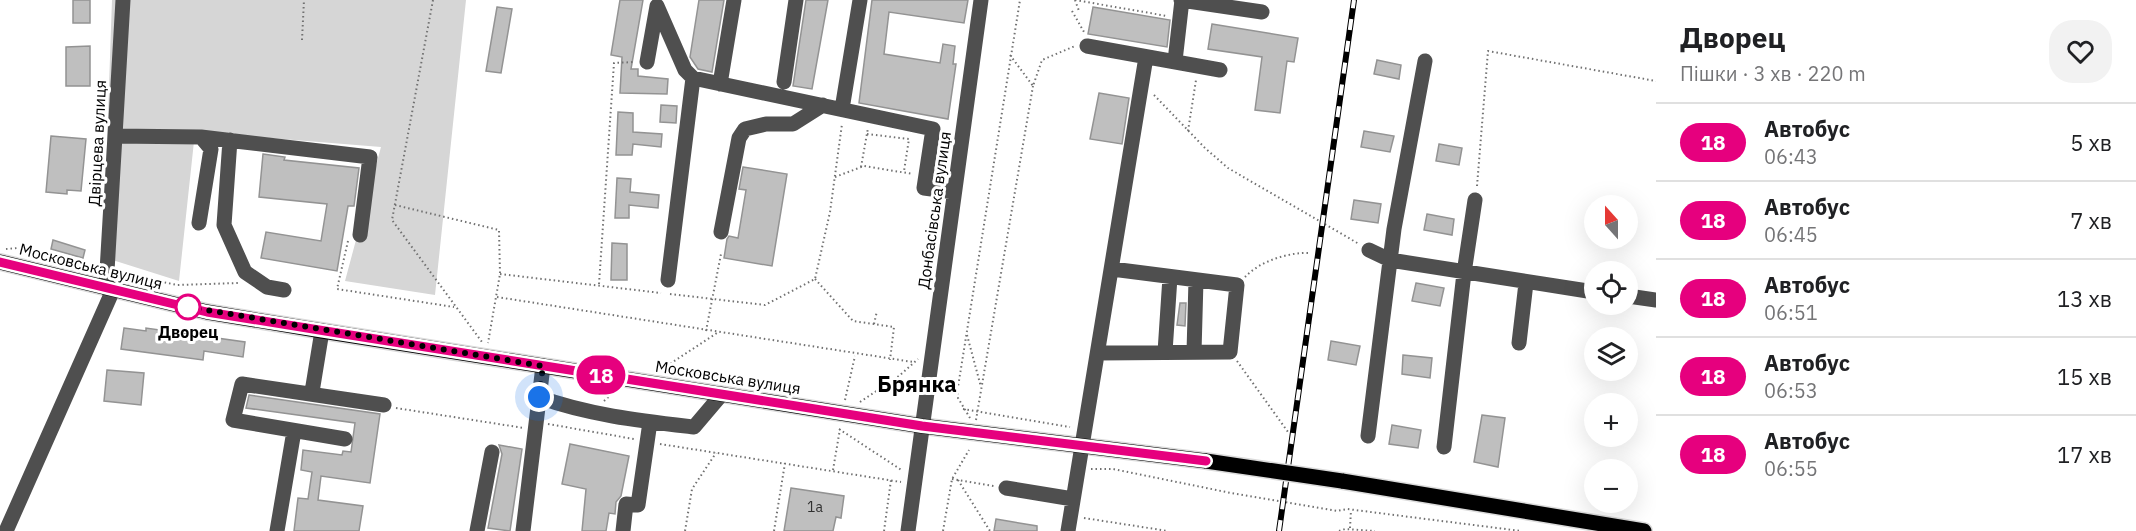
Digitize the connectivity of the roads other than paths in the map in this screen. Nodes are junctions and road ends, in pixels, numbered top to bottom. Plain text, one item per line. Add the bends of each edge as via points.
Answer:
1 (123, 0) edge
2 (734, 0) edge
3 (796, 0) edge
4 (860, 0) edge
5 (981, 0) edge
6 (1181, 0) edge
7 (658, 3) edge
8 (1254, 7) edge
9 (1085, 40) road end
10 (1146, 57) junction
11 (1174, 61) junction
12 (1425, 61) dead end
13 (647, 62) road end
14 (1220, 70) dead end
15 (693, 78) junction
16 (784, 82) dead end
17 (720, 84) junction
18 (823, 105) junction
19 (842, 114) junction
20 (115, 136) junction
21 (201, 137) junction
22 (230, 140) junction
23 (954, 192) junction
24 (1475, 200) road end
25 (199, 223) dead end
26 (721, 232) dead end
27 (355, 234) road end
28 (1369, 250) road end
29 (1390, 260) junction
30 (0, 262) edge
31 (1112, 269) junction
32 (1464, 273) junction
33 (1170, 277) junction
34 (668, 280) dead end
35 (1196, 280) junction
36 (1526, 283) junction
37 (110, 289) junction
38 (284, 290) dead end
39 (1584, 291) edge
40 (1638, 298) edge
41 (1656, 300) edge
42 (322, 331) junction
43 (1519, 344) dead end
44 (1165, 352) junction
45 (1194, 352) junction
46 (1098, 353) junction
47 (543, 366) junction
48 (312, 392) junction
49 (722, 394) junction
50 (539, 397) junction
51 (389, 406) road end
52 (650, 422) junction
53 (922, 426) junction
54 (294, 430) junction
55 (1368, 436) dead end
56 (345, 440) dead end
57 (1083, 446) junction
58 (1444, 447) dead end
59 (492, 452) dead end
60 (1006, 488) dead end
61 (1073, 499) junction
62 (1069, 523) edge
63 (6, 531) edge
64 (277, 531) edge
65 (477, 531) edge
66 (523, 531) edge
67 (623, 531) edge
68 (908, 531) edge
69 (1644, 531) edge

1 - 20 street, Двірцева вулиця
2 - 17 street
3 - 16 street
4 - 19 street
5 - 23 street, Донбасівська вулиця
6 - 8 street
6 - 11 street
7 - 13 street
7 - 15 street via 684,70
9 - 10 street
10 - 11 street
10 - 31 street
11 - 14 street
12 - 29 street
15 - 17 street
15 - 34 street
17 - 18 street
18 - 19 street
18 - 26 street via 793,124 745,129 739,138
19 - 23 street via 933,129 924,188
20 - 21 street
20 - 37 street, Двірцева вулиця
21 - 22 street
21 - 25 street via 211,149
22 - 27 street via 370,157
22 - 38 street via 224,225 245,272 267,287
23 - 53 street, Донбасівська вулиця
24 - 32 street
28 - 29 street
29 - 32 street
29 - 55 street
30 - 37 main road, Московська вулиця
31 - 33 street
31 - 46 street
32 - 36 street
32 - 58 street
33 - 35 street
33 - 44 street
35 - 45 street
35 - 45 street via 1237,285 1230,352
36 - 39 street
36 - 43 street
37 - 42 main road, Московська вулиця via 207,312
37 - 63 street
40 - 41 street
42 - 47 main road, Московська вулиця
42 - 48 street
44 - 45 street
44 - 46 street
46 - 57 street
47 - 49 main road, Московська вулиця
47 - 50 street
48 - 51 street
48 - 54 street via 242,384 233,420
49 - 52 street via 694,426
49 - 53 main road, Московська вулиця
50 - 52 street via 559,405
50 - 66 street
52 - 67 street via 638,504 626,504
53 - 57 main road, Московська вулиця
53 - 68 street, Донбасівська вулиця
54 - 56 street
54 - 64 street
57 - 61 street
57 - 69 main road, Московська вулиця, bridge via 1206,461
59 - 65 street
60 - 61 street
61 - 62 street

